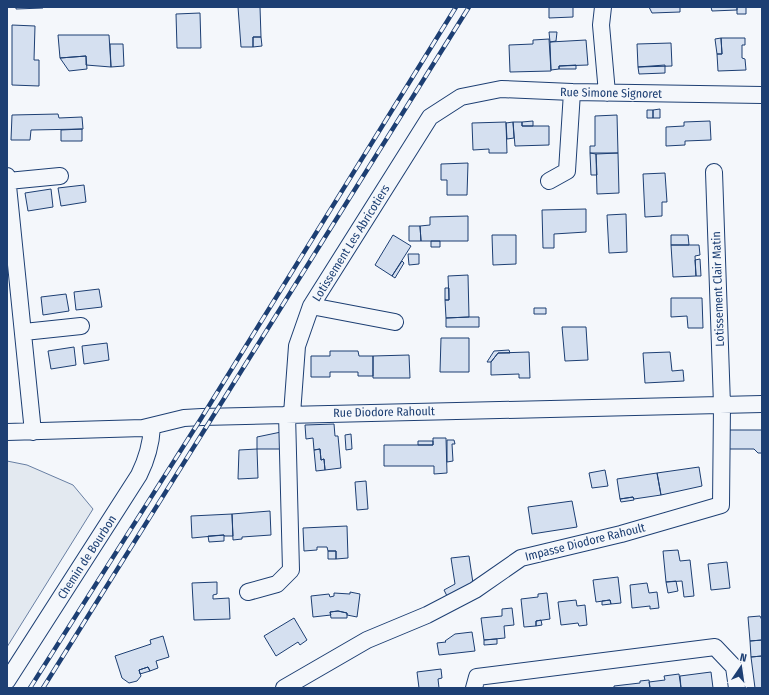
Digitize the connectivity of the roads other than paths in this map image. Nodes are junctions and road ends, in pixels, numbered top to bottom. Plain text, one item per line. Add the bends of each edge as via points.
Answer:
1 (604, 7) edge
2 (572, 92) junction
3 (607, 93) junction
4 (762, 94) edge
5 (460, 97) joint
6 (714, 172) dead end
7 (60, 176) dead end
8 (7, 178) edge
9 (549, 182) dead end
10 (312, 306) junction
11 (395, 322) dead end
12 (80, 326) dead end
13 (24, 332) junction
14 (762, 404) edge
15 (722, 405) junction
16 (290, 414) junction
17 (152, 427) junction
18 (7, 432) edge
19 (33, 432) junction
20 (248, 592) dead end
21 (7, 681) edge
22 (284, 688) edge
23 (474, 688) edge
24 (737, 688) edge

1 - 3 street via 601,25
2 - 3 street, Rue Simone Signoret
2 - 5 street, Rue Simone Signoret via 500,89
2 - 9 street via 567,171
3 - 4 street, Rue Simone Signoret
5 - 10 street, Lotissement Les Abricotiers via 430,117
6 - 15 street, Lotissement Clair Matin
7 - 8 street
8 - 13 street
10 - 11 street
10 - 16 street, Lotissement Les Abricotiers via 297,346
12 - 13 street
13 - 19 street
14 - 15 street, Rue Diodore Rahoult
15 - 16 street, Rue Diodore Rahoult
15 - 22 street, Impasse Diodore Rahoult via 721,505 621,534 520,558 475,590 427,615 367,640
16 - 17 street, Rue Diodore Rahoult via 184,418
16 - 20 street, Lotissement Les Abricotiers via 291,570 277,584
17 - 19 street, Rue Diodore Rahoult
17 - 21 street, Chemin de Bourbon via 147,458 139,475
18 - 19 street, Rue Diodore Rahoult
23 - 24 street via 477,677 715,648 734,667

